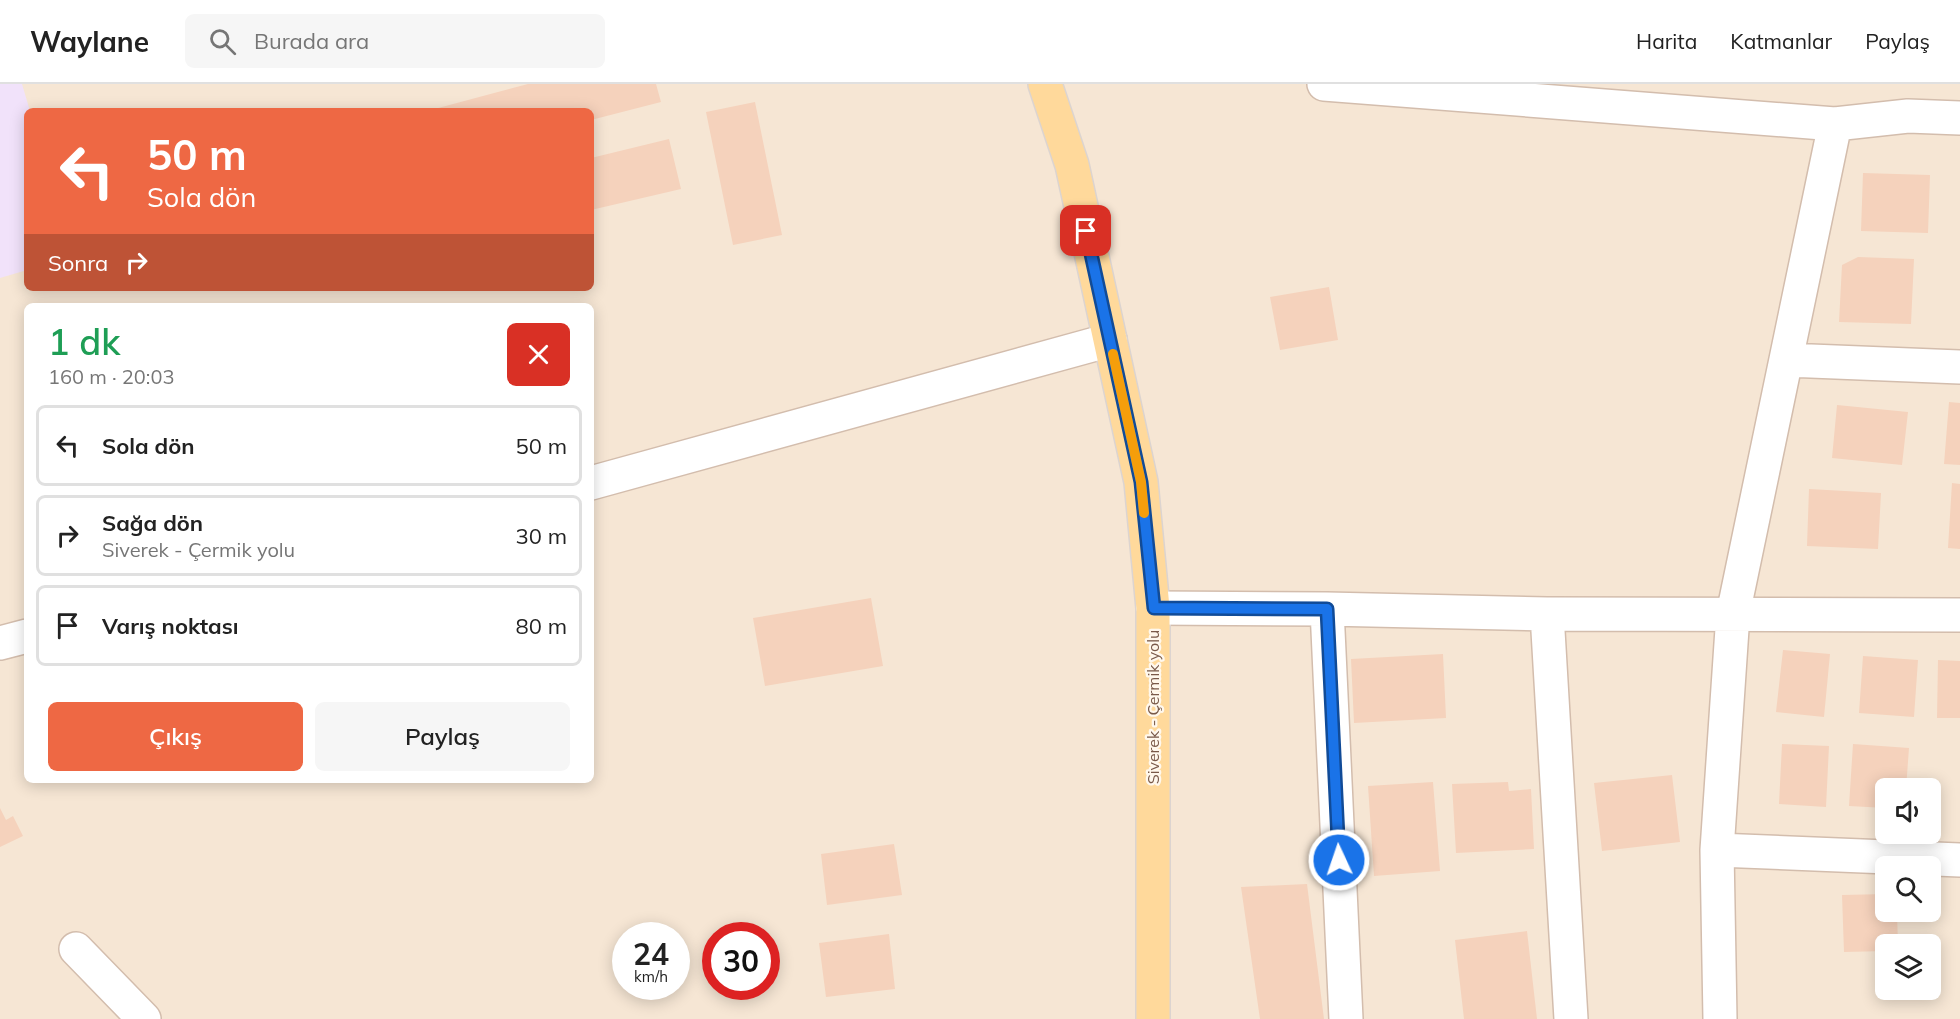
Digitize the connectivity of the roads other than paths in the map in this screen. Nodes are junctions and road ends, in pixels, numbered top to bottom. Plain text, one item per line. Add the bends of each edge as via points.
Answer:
1 (1045, 84) edge
2 (1324, 84) edge
3 (1960, 118) edge
4 (1835, 124) junction
5 (1110, 340) junction
6 (1786, 360) junction
7 (1960, 367) edge
8 (594, 482) edge
9 (1154, 608) junction
10 (1327, 609) junction
11 (1547, 614) junction
12 (1733, 614) junction
13 (1960, 615) edge
14 (24, 637) edge
15 (0, 643) edge
16 (1717, 850) junction
17 (1960, 860) edge
18 (76, 949) dead end
19 (144, 1019) edge
20 (1152, 1019) edge
21 (1346, 1019) edge
22 (1570, 1019) edge
23 (1720, 1019) edge

1 - 5 main road, Siverek - Çermik yolu via 1072,165
2 - 4 street
3 - 4 street via 1908,116
4 - 6 street
5 - 8 street
5 - 9 main road, Siverek - Çermik yolu via 1141,482
6 - 7 street
6 - 12 street
9 - 10 street
9 - 20 main road, Siverek - Çermik yolu
10 - 11 street
10 - 21 street
11 - 12 street
11 - 22 street
12 - 13 street
12 - 16 street
14 - 15 street
16 - 17 street
16 - 23 street
18 - 19 street

